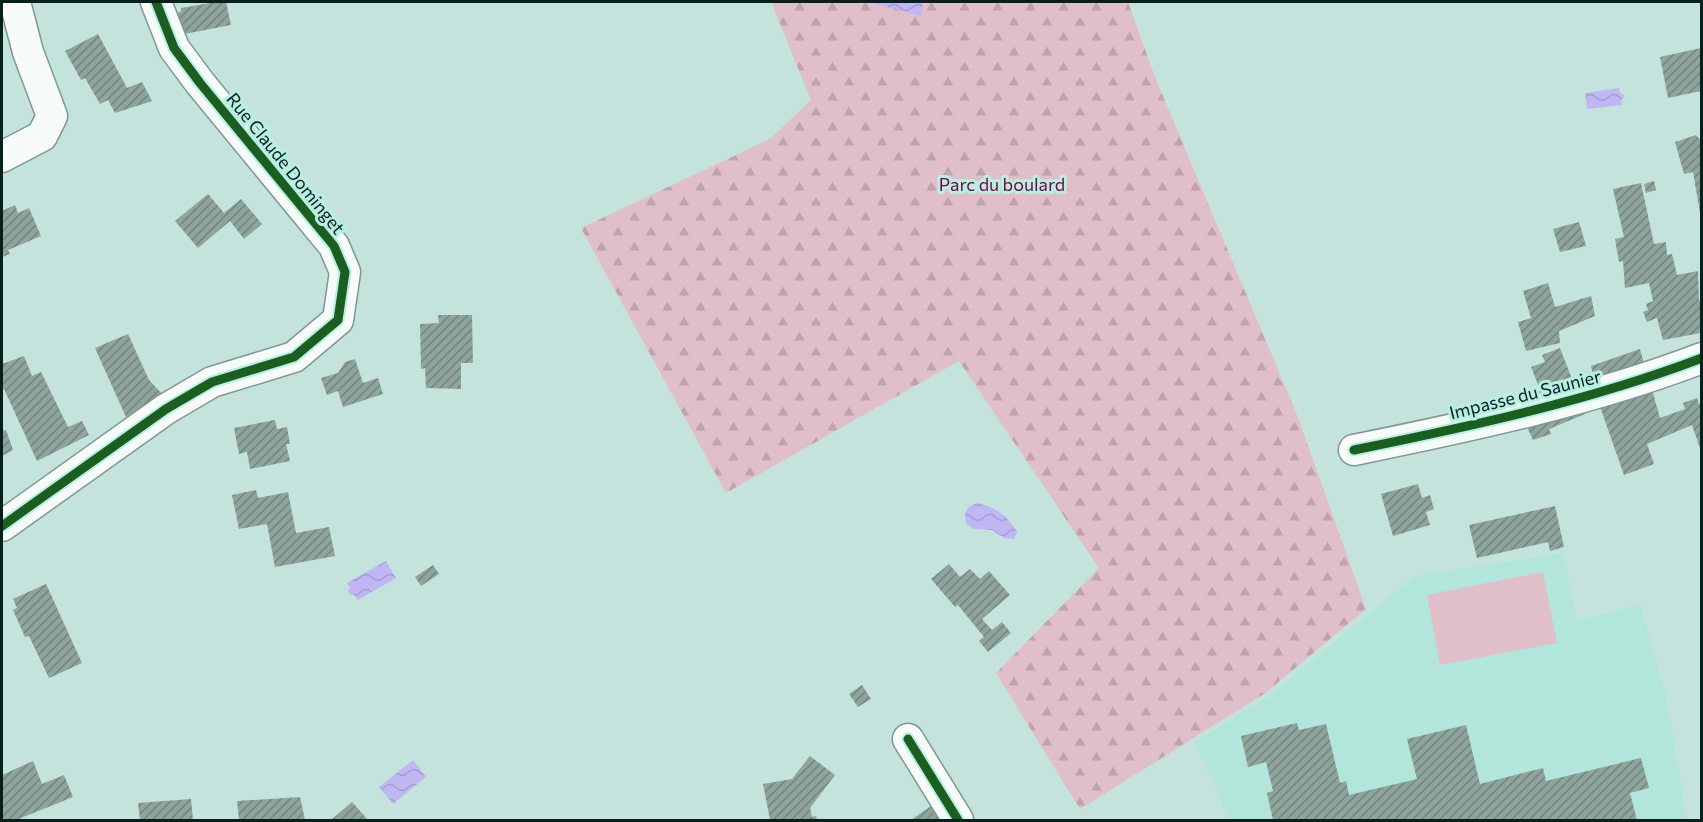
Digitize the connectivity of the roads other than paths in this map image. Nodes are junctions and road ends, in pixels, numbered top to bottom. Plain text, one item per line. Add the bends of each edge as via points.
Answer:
1 (15, 2) edge
2 (156, 2) edge
3 (2, 157) edge
4 (1701, 358) edge
5 (1354, 450) dead end
6 (2, 526) edge
7 (908, 739) dead end
8 (958, 820) edge

1 - 3 street via 28,52 52,116 42,136
2 - 6 street, Rue Claude Dominget via 174,48 334,246 345,272 338,320 294,357 212,382 166,409
4 - 5 street, Impasse du Saunier via 1591,396
7 - 8 street

